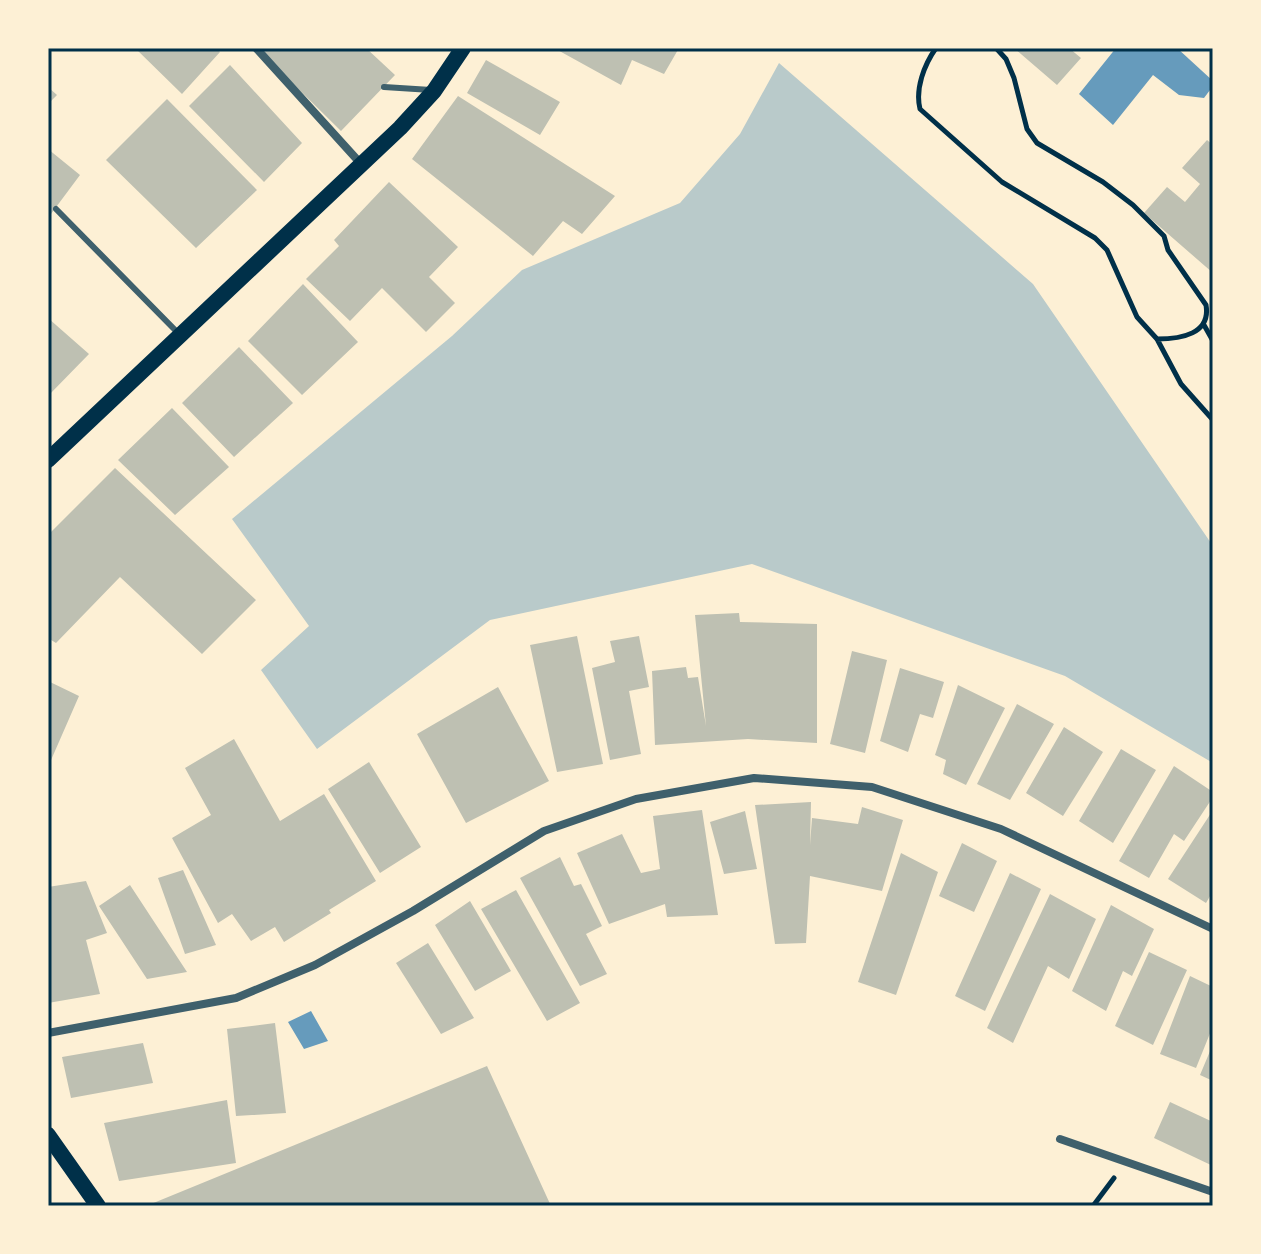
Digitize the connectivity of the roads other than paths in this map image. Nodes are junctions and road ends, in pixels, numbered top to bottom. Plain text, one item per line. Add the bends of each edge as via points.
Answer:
1 (256, 48) edge
2 (463, 48) edge
3 (384, 87) dead end
4 (434, 91) junction
5 (362, 165) junction
6 (56, 209) dead end
7 (180, 335) junction
8 (48, 460) edge
9 (1213, 929) edge
10 (48, 1033) edge
11 (48, 1135) edge
12 (1060, 1139) dead end
13 (1213, 1192) edge
14 (98, 1206) edge

1 - 5 street
2 - 4 main road
3 - 4 lane
4 - 5 main road
5 - 7 main road
6 - 7 lane
7 - 8 main road
9 - 10 street via 1001,829 872,787 754,778 636,799 544,831 315,965 236,998
11 - 14 main road
12 - 13 street

